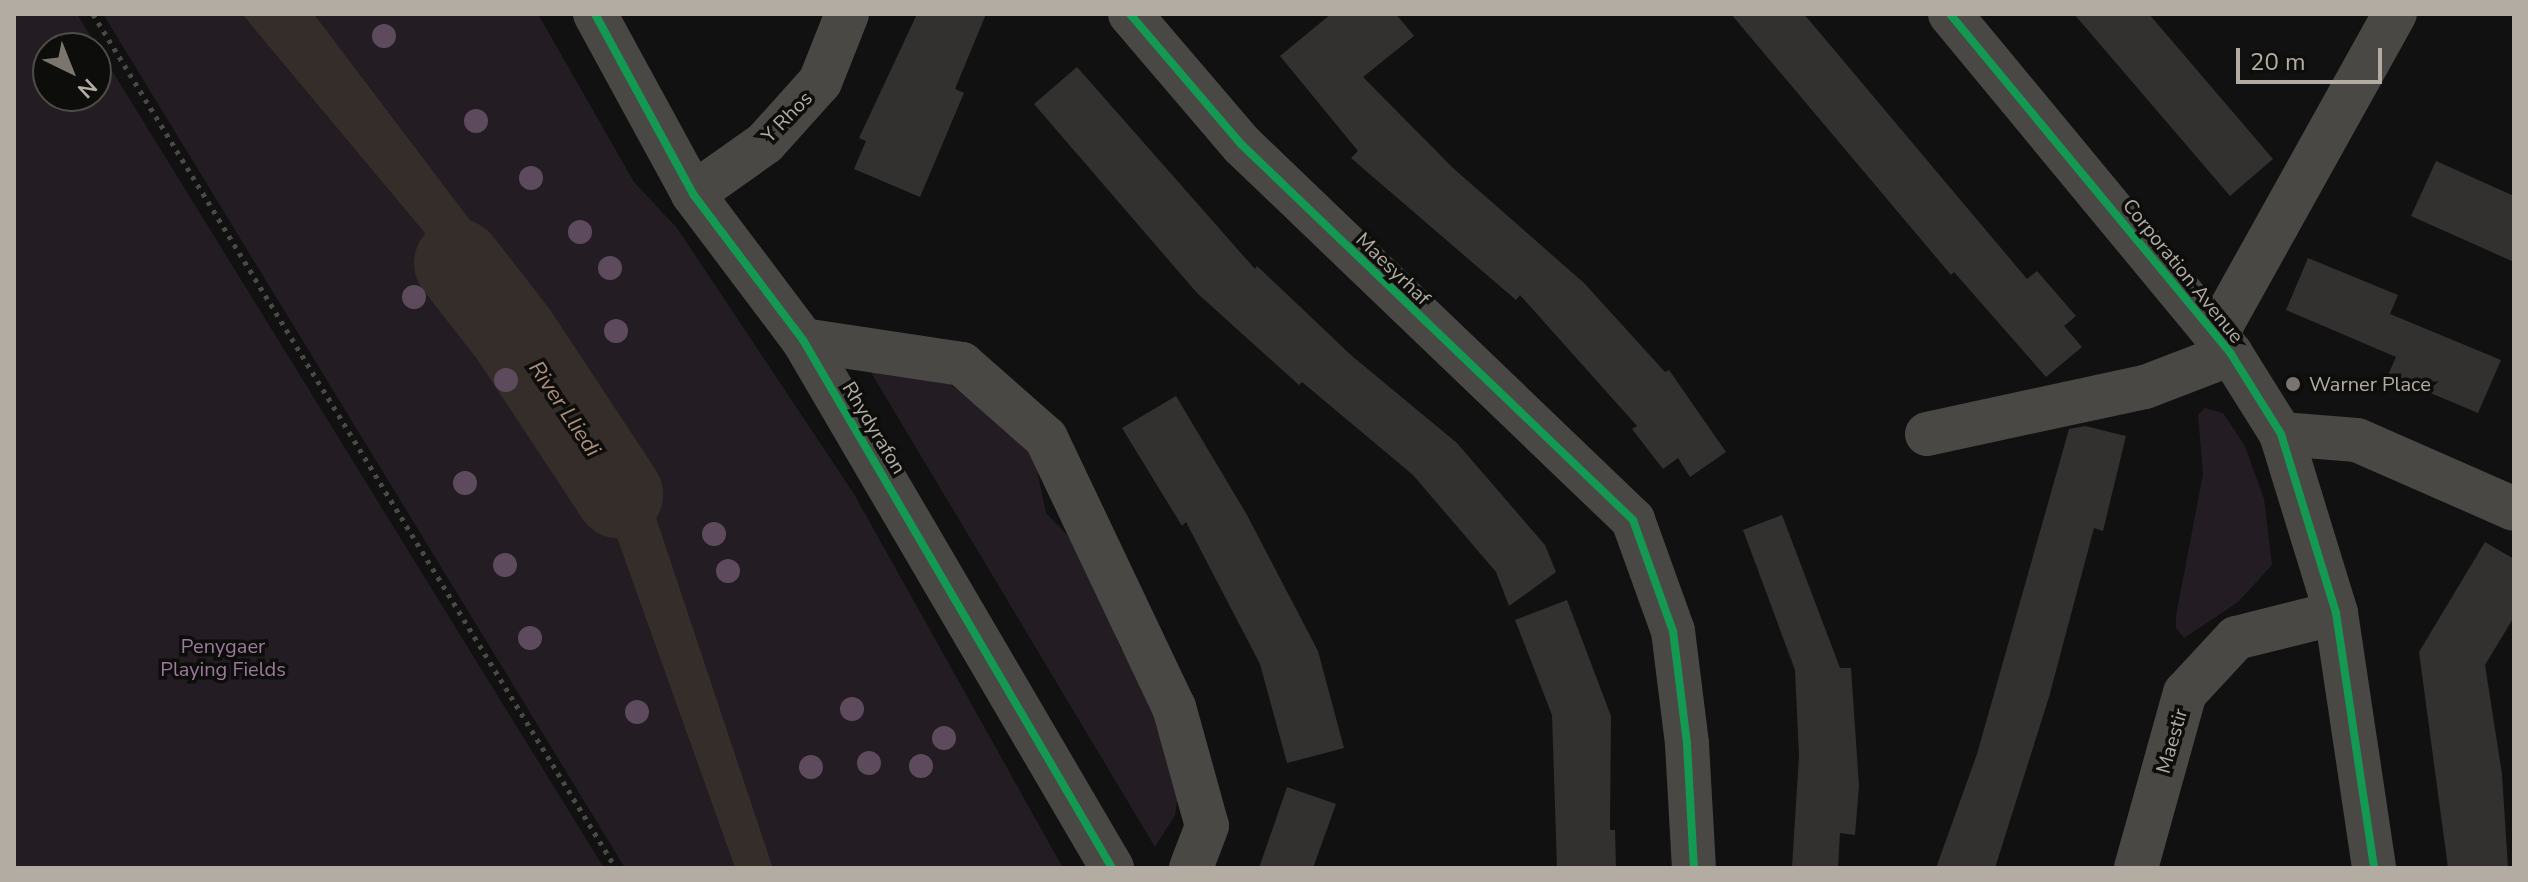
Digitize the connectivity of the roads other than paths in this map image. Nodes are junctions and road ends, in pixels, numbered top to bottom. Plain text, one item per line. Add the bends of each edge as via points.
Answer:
1 (595, 14) edge
2 (847, 14) edge
3 (1130, 14) edge
4 (1950, 14) edge
5 (2395, 14) edge
6 (693, 194) junction
7 (803, 340) junction
8 (2224, 344) junction
9 (1927, 434) dead end
10 (2281, 434) junction
11 (2510, 497) edge
12 (2336, 613) junction
13 (1112, 868) edge
14 (1191, 868) edge
15 (1694, 868) edge
16 (2136, 868) edge
17 (2374, 868) edge

1 - 6 street, Rhydyrafon
2 - 6 street, Y Rhos via 820,82 765,143
3 - 15 street, Maesyrhaf via 1242,145 1633,520 1673,631
4 - 8 street, Corporation Avenue
5 - 8 street
6 - 7 street, Rhydyrafon
7 - 13 street, Rhydyrafon
7 - 14 street via 962,364 1046,438 1174,707 1207,826
8 - 9 street via 2145,387
8 - 10 street, Corporation Avenue
10 - 11 street via 2357,440
10 - 12 street, Corporation Avenue
12 - 16 street, Maestir via 2236,638 2185,693
12 - 17 street, Corporation Avenue

